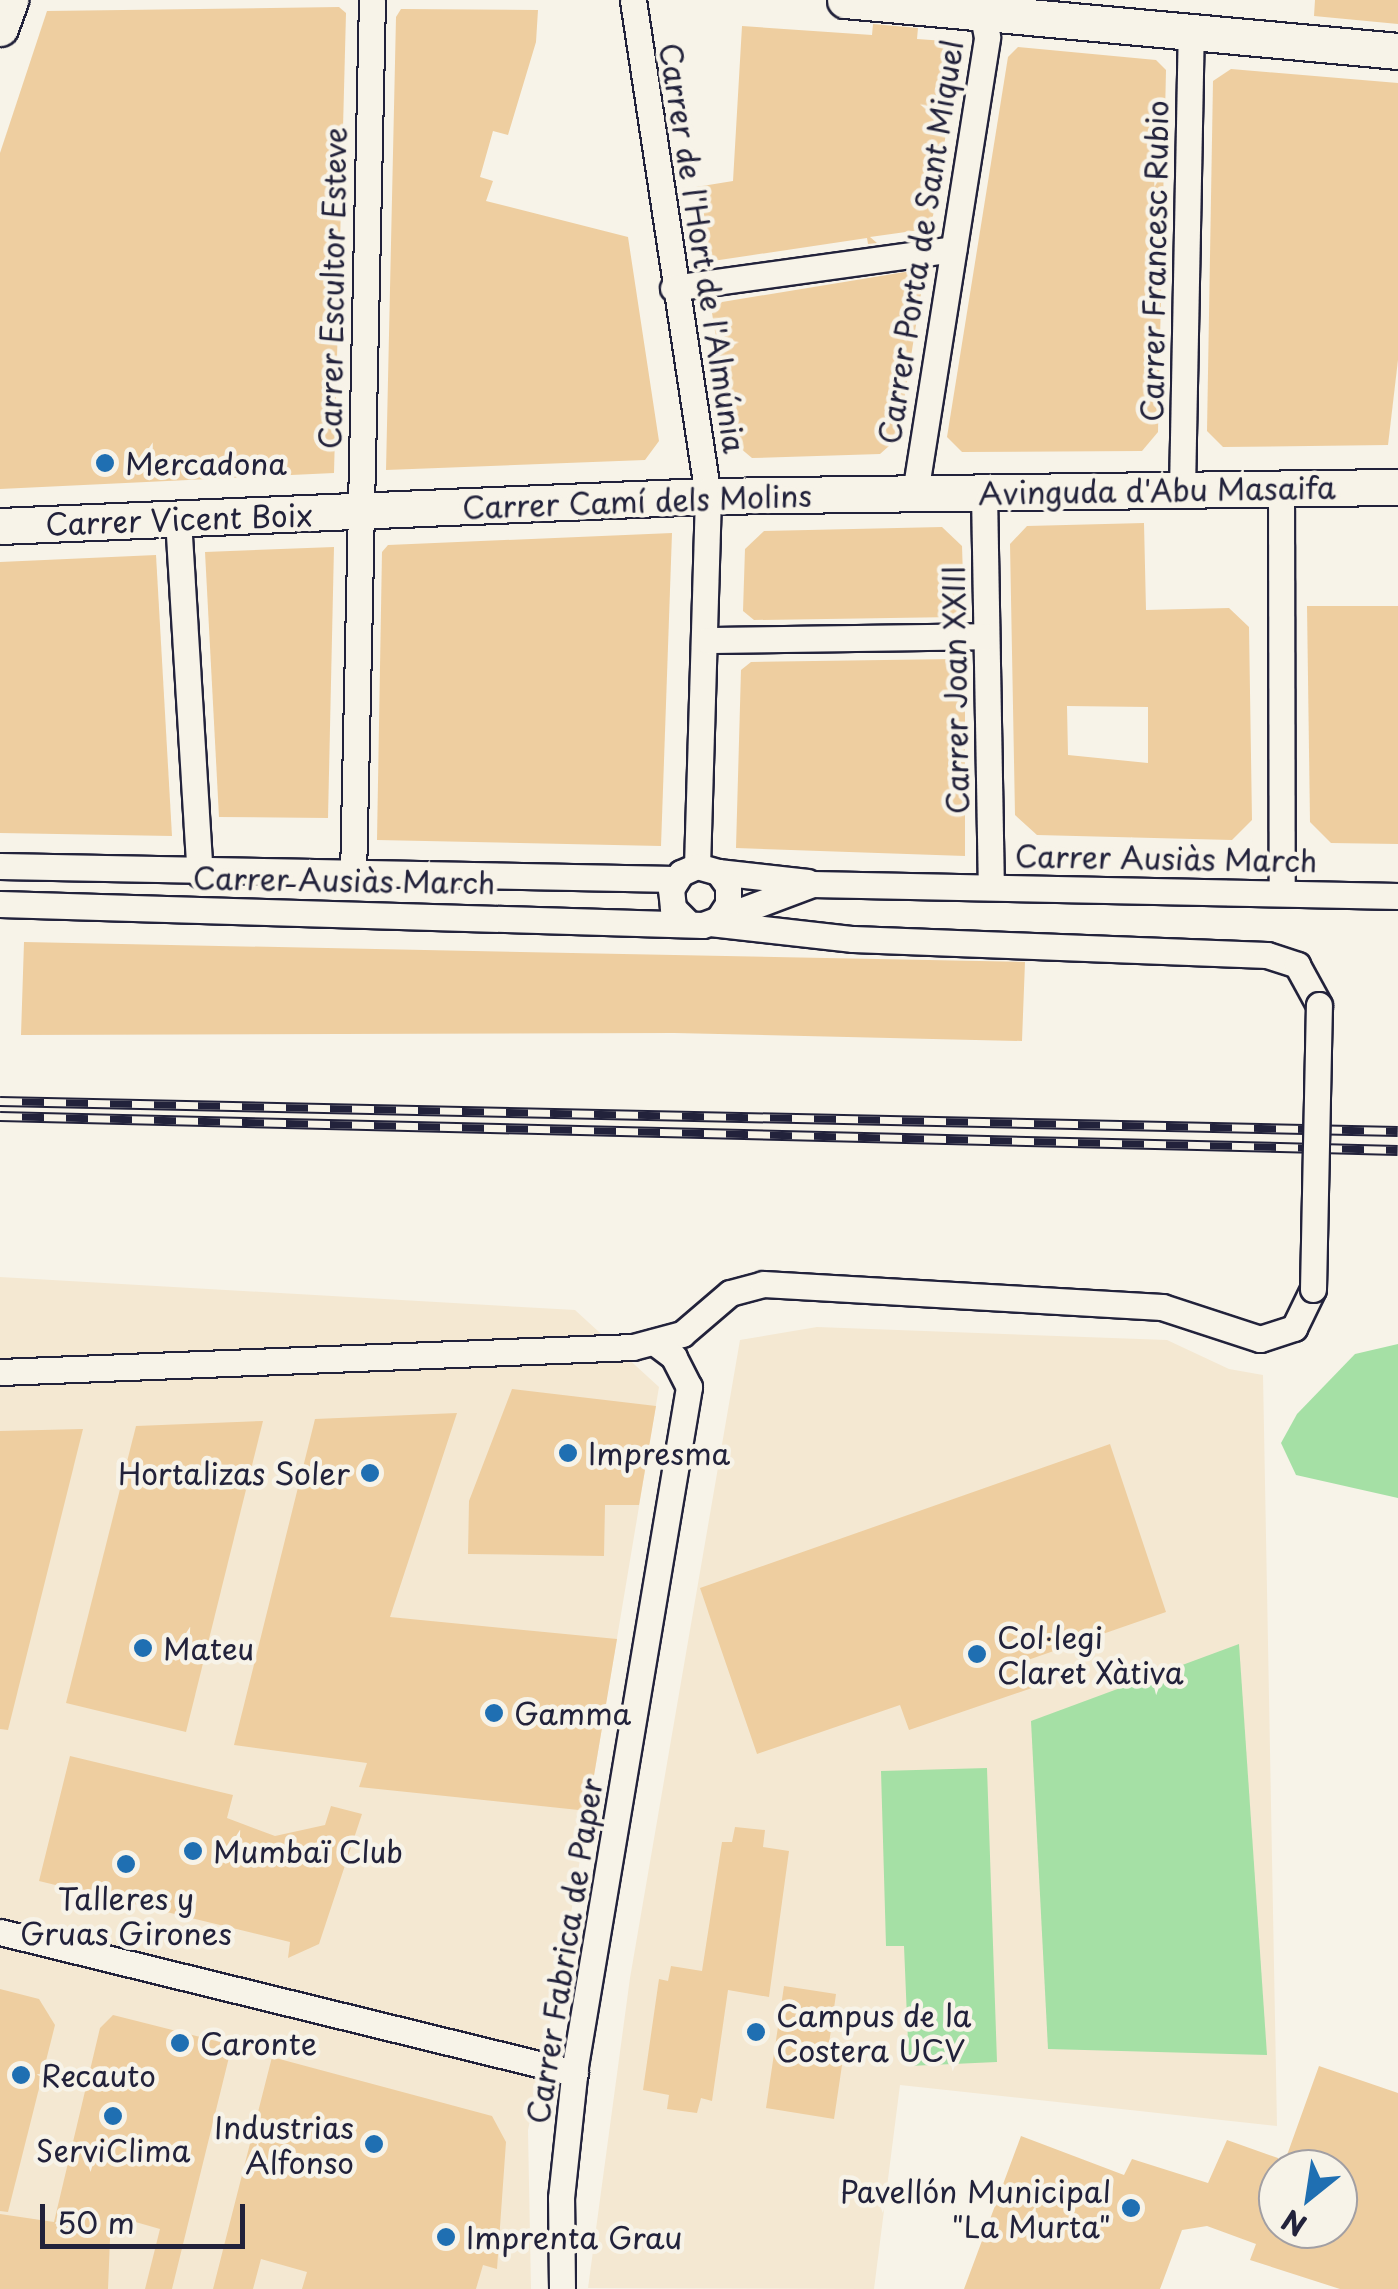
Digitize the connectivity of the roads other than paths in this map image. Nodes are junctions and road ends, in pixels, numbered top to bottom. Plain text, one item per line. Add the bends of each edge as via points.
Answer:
1 (10, 0) edge
2 (372, 0) edge
3 (633, 0) edge
4 (845, 0) edge
5 (981, 6) edge
6 (0, 28) edge
7 (1191, 32) junction
8 (1398, 51) edge
9 (953, 249) junction
10 (674, 288) junction
11 (1398, 488) edge
12 (1281, 489) junction
13 (1182, 490) junction
14 (984, 492) junction
15 (915, 494) junction
16 (708, 496) junction
17 (358, 512) junction
18 (178, 519) junction
19 (0, 526) edge
20 (986, 636) junction
21 (707, 640) junction
22 (0, 866) edge
23 (697, 872) junction
24 (200, 874) junction
25 (352, 877) junction
26 (812, 884) junction
27 (990, 887) junction
28 (1282, 893) junction
29 (1398, 896) edge
30 (0, 904) edge
31 (705, 921) junction
32 (654, 1342) junction
33 (0, 1372) edge
34 (0, 1932) edge
35 (574, 2073) junction
36 (562, 2289) edge

1 - 6 street
2 - 17 street, Carrer Escultor Esteve
3 - 10 street, Carrer de l'Hort de l'Almúnia
4 - 5 street
5 - 7 street
5 - 9 street, Carrer Porta de Sant Miquel via 987,38
7 - 8 street
7 - 13 street, Carrer Francesc Rubio
9 - 10 street
9 - 15 street, Carrer Porta de Sant Miquel
10 - 16 street, Carrer de l'Hort de l'Almúnia
11 - 12 street, Avinguda d'Abu Masaifa
12 - 13 street, Avinguda d'Abu Masaifa
12 - 28 street
13 - 14 street, Avinguda d'Abu Masaifa
14 - 15 street, Avinguda d'Abu Masaifa
14 - 20 street, Carrer Joan XXIII
15 - 16 street, Carrer Camí dels Molins
16 - 17 street, Carrer Camí dels Molins
16 - 21 street, Carrer de l'Hort de l'Almúnia
17 - 18 street, Carrer Vicent Boix
17 - 25 street, Carrer Escultor Esteve
18 - 19 street, Carrer Vicent Boix
18 - 24 street
20 - 21 street
20 - 27 street, Carrer Joan XXIII
21 - 23 street, Carrer de l'Hort de l'Almúnia
22 - 24 street, Carrer Ausiàs March
23 - 25 street, Carrer Ausiàs March
23 - 26 street, Carrer Ausiàs March
23 - 31 street via 729,895
23 - 31 street via 670,898
24 - 25 street, Carrer Ausiàs March
26 - 27 street, Carrer Ausiàs March
26 - 31 street, Carrer Ausiàs March
27 - 28 street, Carrer Ausiàs March
28 - 29 street, Carrer Ausiàs March
30 - 31 street, Carrer Ausiàs March
31 - 32 street, Carrer Ausiàs March, bridge via 853,939 1267,955 1297,965 1319,1005 1313,1290 1294,1328 1260,1339 1162,1307 764,1284 730,1294 700,1324
32 - 33 street
32 - 35 street, Carrer Fabrica de Paper via 674,1357 689,1386
34 - 35 street
35 - 36 street, Carrer Fabrica de Paper via 562,2198

